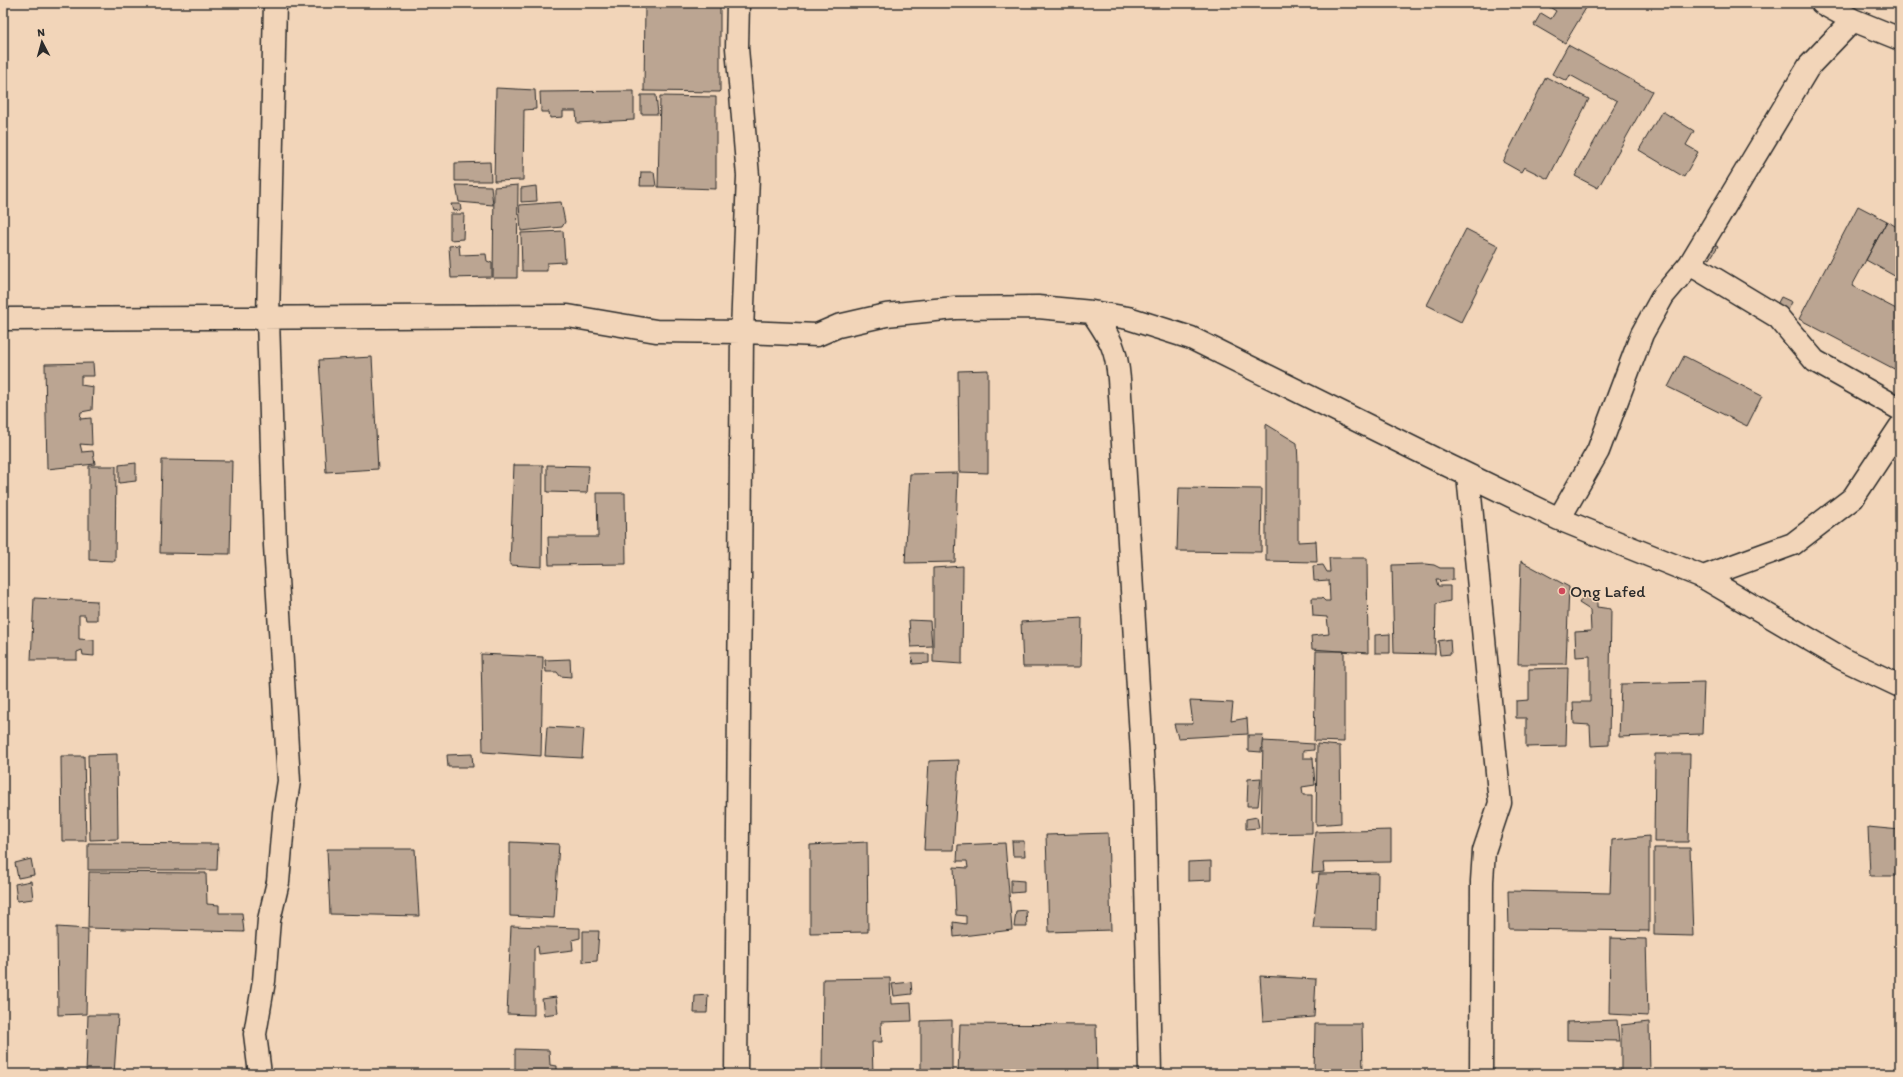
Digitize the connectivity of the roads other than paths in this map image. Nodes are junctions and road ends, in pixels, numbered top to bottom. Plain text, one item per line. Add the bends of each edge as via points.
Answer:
1 (275, 3) edge
2 (738, 3) edge
3 (1822, 3) edge
4 (1853, 20) junction
5 (1900, 39) edge
6 (1690, 264) junction
7 (1092, 312) junction
8 (3, 319) edge
9 (268, 319) junction
10 (742, 332) junction
11 (1900, 409) edge
12 (1900, 427) edge
13 (1468, 475) junction
14 (1559, 518) junction
15 (1703, 577) junction
16 (1900, 686) edge
17 (260, 1074) edge
18 (736, 1074) edge
19 (1150, 1074) edge
20 (1481, 1074) edge

1 - 9 street
2 - 10 street via 737,48 748,176
3 - 4 street
4 - 5 street
4 - 6 street via 1809,66
6 - 11 street via 1778,318 1815,361
6 - 14 street via 1663,296 1642,334 1598,451
7 - 10 street via 1038,307 956,308 886,315 838,326 817,335
7 - 13 street via 1128,318 1191,338
7 - 19 street via 1112,342 1117,357 1144,785
8 - 9 street
9 - 10 street via 568,316 656,332
9 - 17 street via 275,546 289,781 278,882 269,920 264,981 255,1034
10 - 18 street
12 - 15 street via 1853,498 1793,544
13 - 14 street
13 - 20 street via 1500,803 1484,851
14 - 15 street
15 - 16 street via 1843,659

